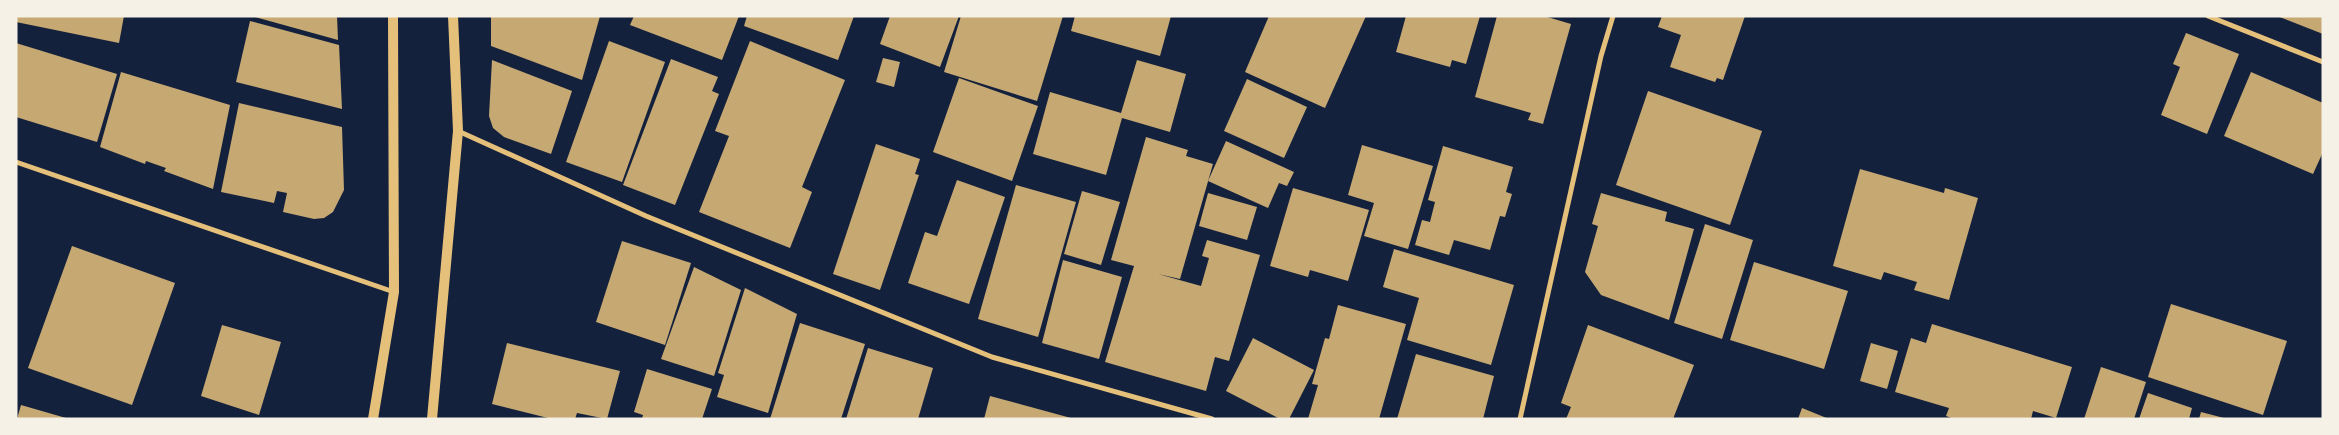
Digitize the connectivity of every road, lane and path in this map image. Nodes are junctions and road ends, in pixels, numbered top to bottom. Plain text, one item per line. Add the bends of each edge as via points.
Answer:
1 (393, 16) edge
2 (453, 16) edge
3 (1613, 16) edge
4 (2208, 16) edge
5 (2323, 62) edge
6 (458, 131) junction
7 (16, 162) edge
8 (394, 292) junction
9 (373, 419) edge
10 (432, 419) edge
11 (1212, 419) edge
12 (1520, 419) edge

1 - 8 main road
2 - 6 main road
3 - 12 street via 1601,56
4 - 5 street
6 - 10 main road
6 - 11 street via 646,216 992,357
7 - 8 street
8 - 9 main road

